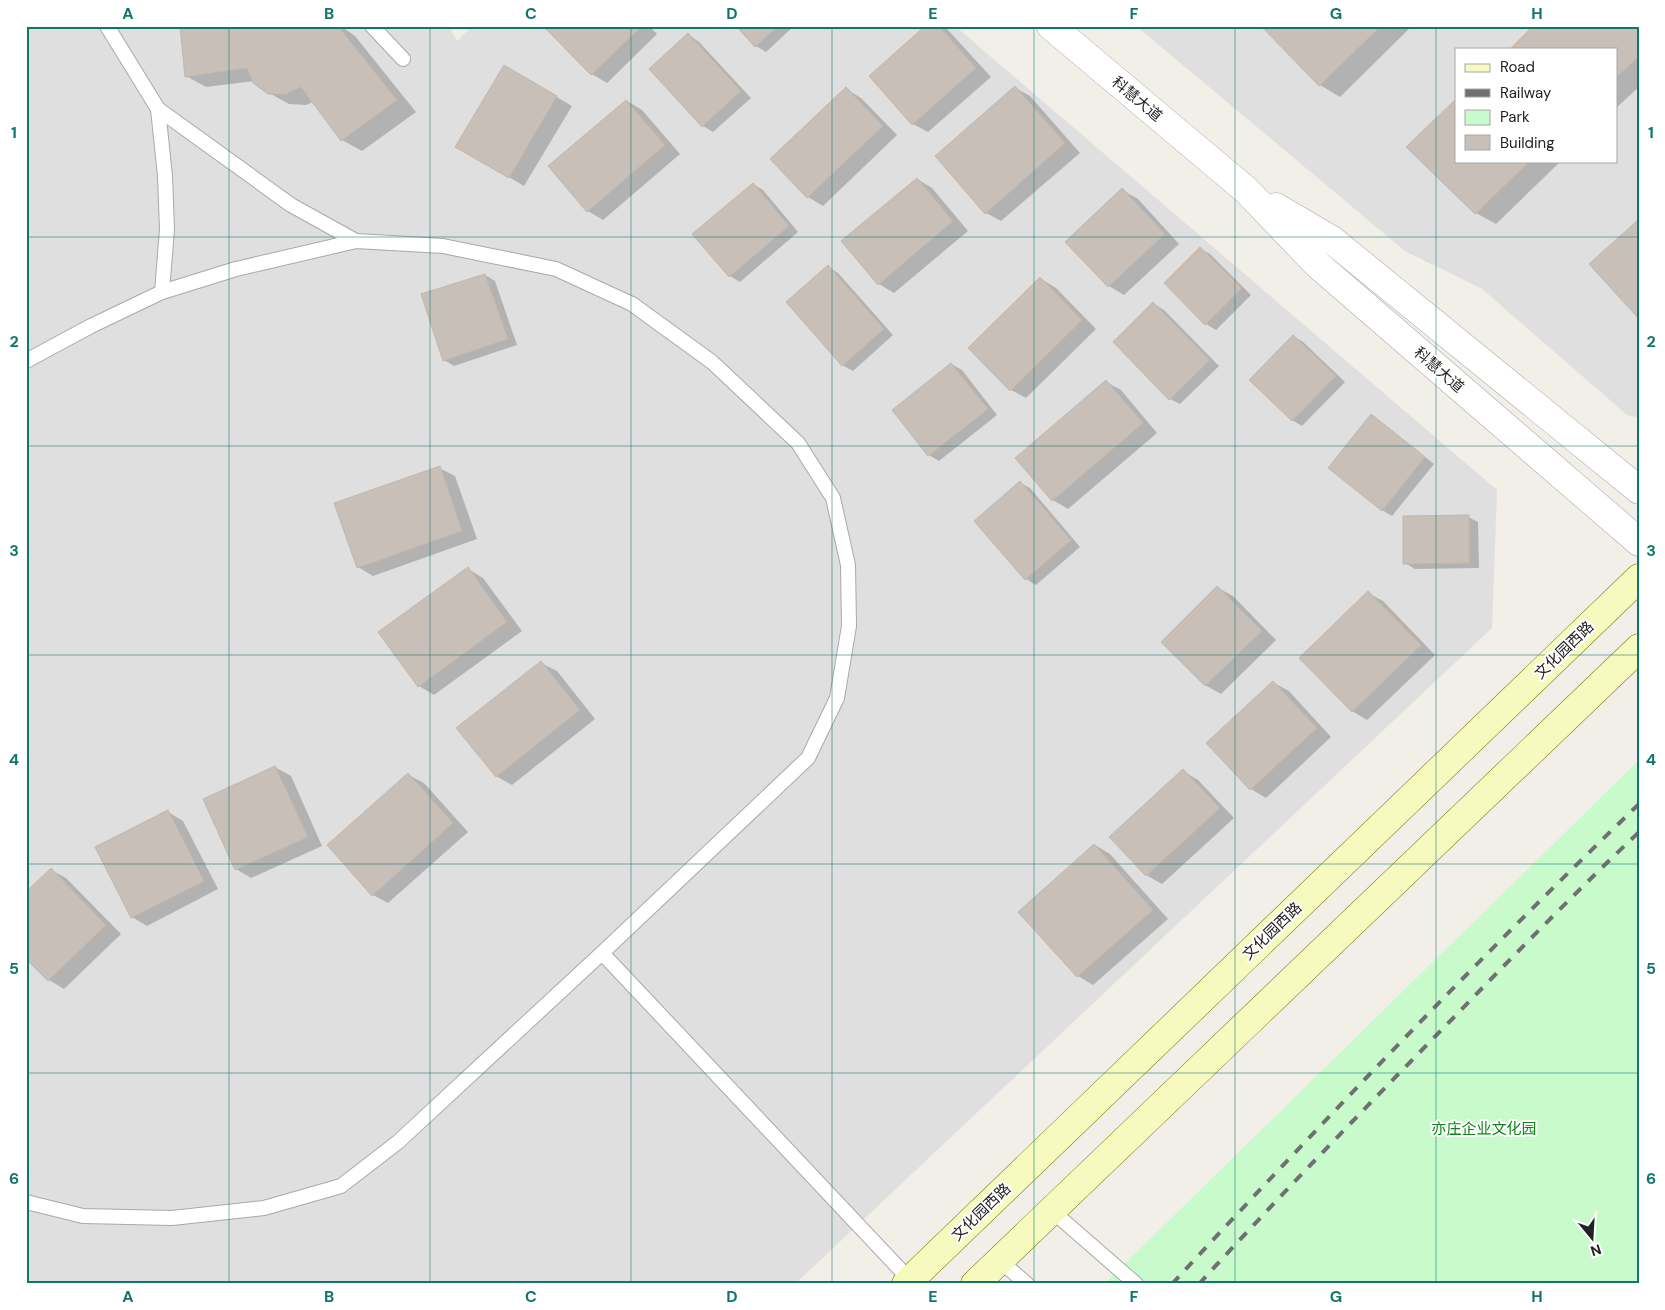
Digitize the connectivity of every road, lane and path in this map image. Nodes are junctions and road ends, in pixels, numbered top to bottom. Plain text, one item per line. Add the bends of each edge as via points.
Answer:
1 (107, 26) edge
2 (372, 26) edge
3 (1051, 26) edge
4 (403, 59) dead end
5 (158, 109) junction
6 (1246, 190) junction
7 (356, 241) junction
8 (162, 292) junction
9 (26, 361) edge
10 (1639, 490) edge
11 (1639, 542) edge
12 (1639, 578) edge
13 (1639, 648) edge
14 (602, 953) junction
15 (26, 1202) edge
16 (1051, 1210) junction
17 (1000, 1260) junction
18 (908, 1282) edge
19 (975, 1284) edge
20 (1027, 1284) edge
21 (1136, 1284) edge

1 - 5 lane
2 - 4 lane
3 - 6 street, 科慧大道
5 - 7 lane via 291,205
5 - 8 lane via 167,229
6 - 10 street, 科慧大道 via 1332,240
6 - 11 street, 科慧大道 via 1318,265
7 - 8 lane via 236,269
7 - 14 lane via 443,246 556,270 632,304 712,362 798,443 833,498 848,566 849,626 838,698 808,758
8 - 9 lane
12 - 18 main road, 文化园西路
13 - 16 main road
14 - 15 lane via 398,1142 341,1186 264,1208 172,1218 83,1216
14 - 18 lane
16 - 17 main road
16 - 21 lane
17 - 19 main road
17 - 20 lane

